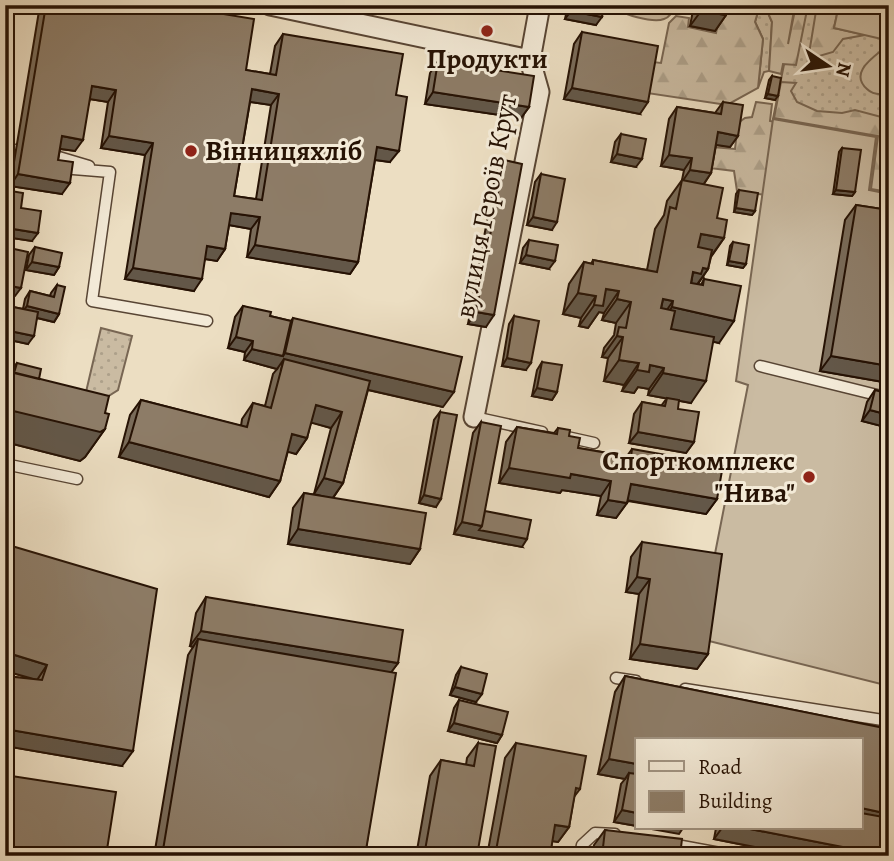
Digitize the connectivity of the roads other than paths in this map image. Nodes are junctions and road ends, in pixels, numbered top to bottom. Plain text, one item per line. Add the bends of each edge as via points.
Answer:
1 (270, 5) edge
2 (540, 5) edge
3 (530, 60) junction
4 (52, 156) edge
5 (50, 167) edge
6 (110, 172) junction
7 (207, 321) dead end
8 (760, 366) dead end
9 (889, 398) edge
10 (474, 417) joint
11 (594, 443) dead end
12 (5, 464) edge
13 (77, 478) dead end
14 (616, 678) dead end
15 (643, 682) edge
16 (671, 687) edge
17 (889, 721) edge
18 (626, 836) edge
19 (654, 841) edge
20 (580, 856) edge
21 (736, 856) edge

1 - 3 street
2 - 3 street, вулиця Героїв Крут
3 - 10 street, вулиця Героїв Крут via 539,92
4 - 6 lane
5 - 6 lane
6 - 7 lane via 92,301
8 - 9 lane
10 - 11 lane
12 - 13 lane
14 - 15 lane
16 - 17 lane
18 - 20 lane via 595,834 582,845
19 - 21 lane

